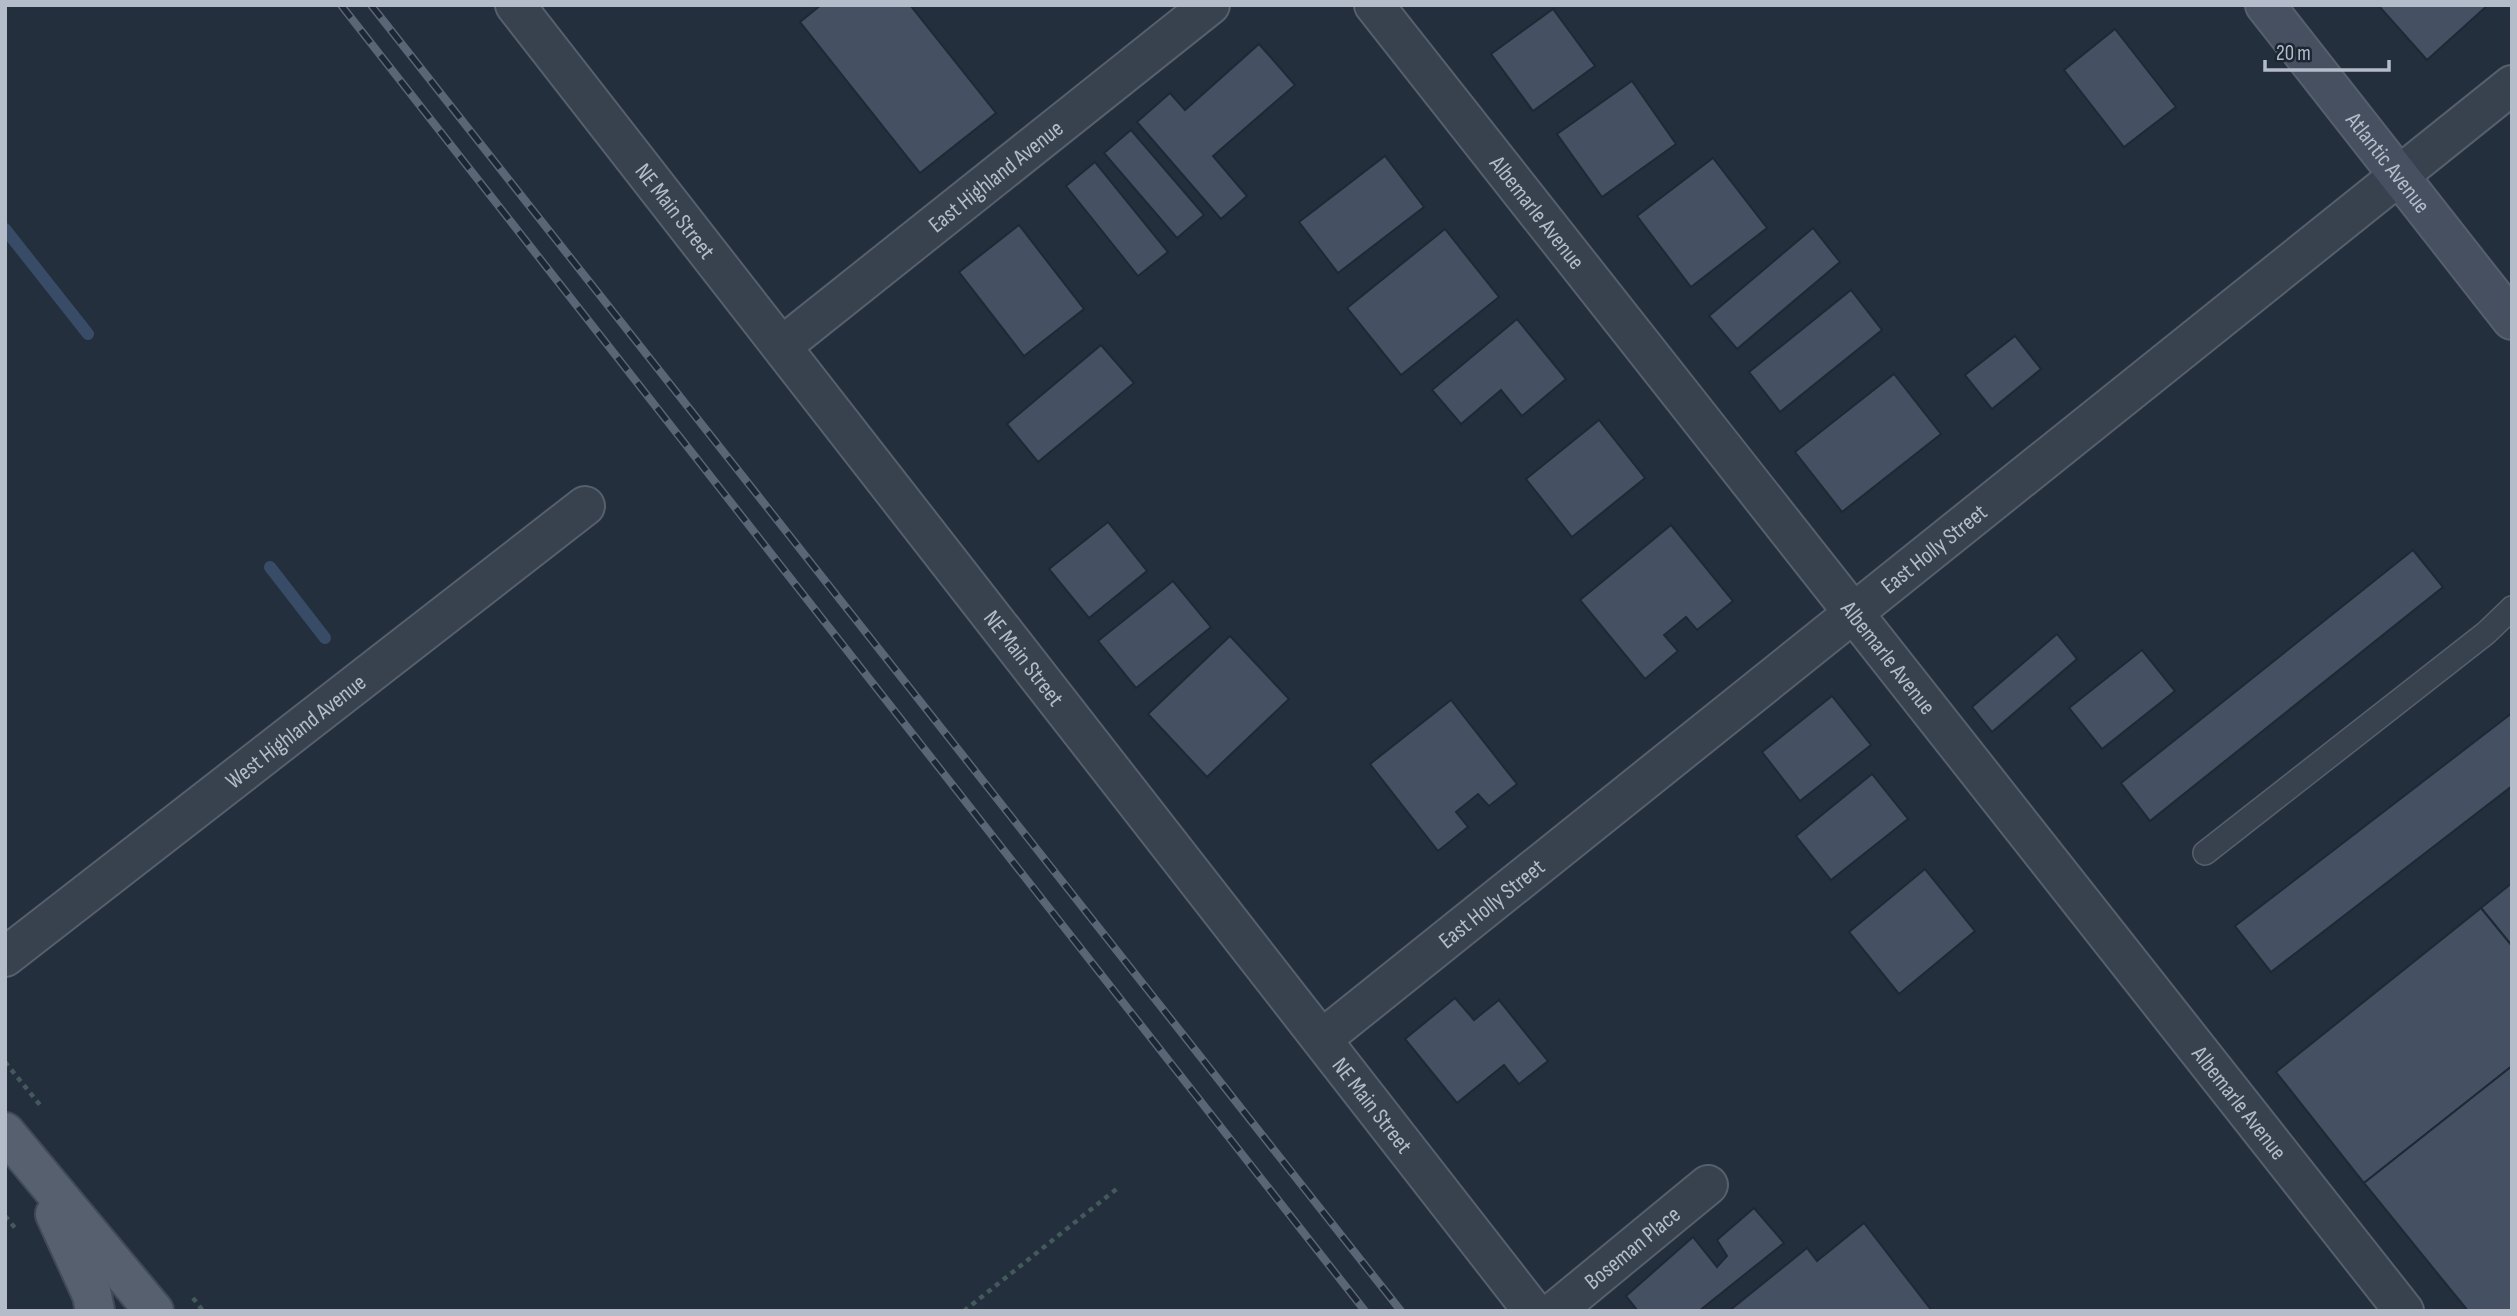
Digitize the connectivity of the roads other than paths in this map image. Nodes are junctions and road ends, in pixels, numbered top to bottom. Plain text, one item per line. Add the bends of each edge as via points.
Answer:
1 (515, 5) edge
2 (1210, 5) edge
3 (1374, 5) edge
4 (2265, 5) edge
5 (2512, 85) edge
6 (2399, 176) junction
7 (2512, 320) edge
8 (782, 346) junction
9 (584, 506) dead end
10 (2512, 608) edge
11 (1852, 612) junction
12 (2205, 853) dead end
13 (5, 957) edge
14 (1322, 1039) junction
15 (5, 1132) edge
16 (33, 1168) junction
17 (1708, 1185) dead end
18 (94, 1311) edge
19 (154, 1311) edge
20 (1534, 1311) edge
21 (1555, 1311) edge
22 (2404, 1311) edge

1 - 8 street, NE Main Street
2 - 8 street, East Highland Avenue
3 - 11 street, Albemarle Avenue
4 - 6 main road, Atlantic Avenue
5 - 6 street, East Holly Street
6 - 7 main road, Atlantic Avenue
6 - 11 street, East Holly Street
8 - 14 street, NE Main Street
9 - 13 street, West Highland Avenue
10 - 12 lane
11 - 14 street, East Holly Street
11 - 22 street, Albemarle Avenue
14 - 20 street, NE Main Street
15 - 16 main road
16 - 18 main road via 92,1295
16 - 19 main road
17 - 21 street, Boseman Place

